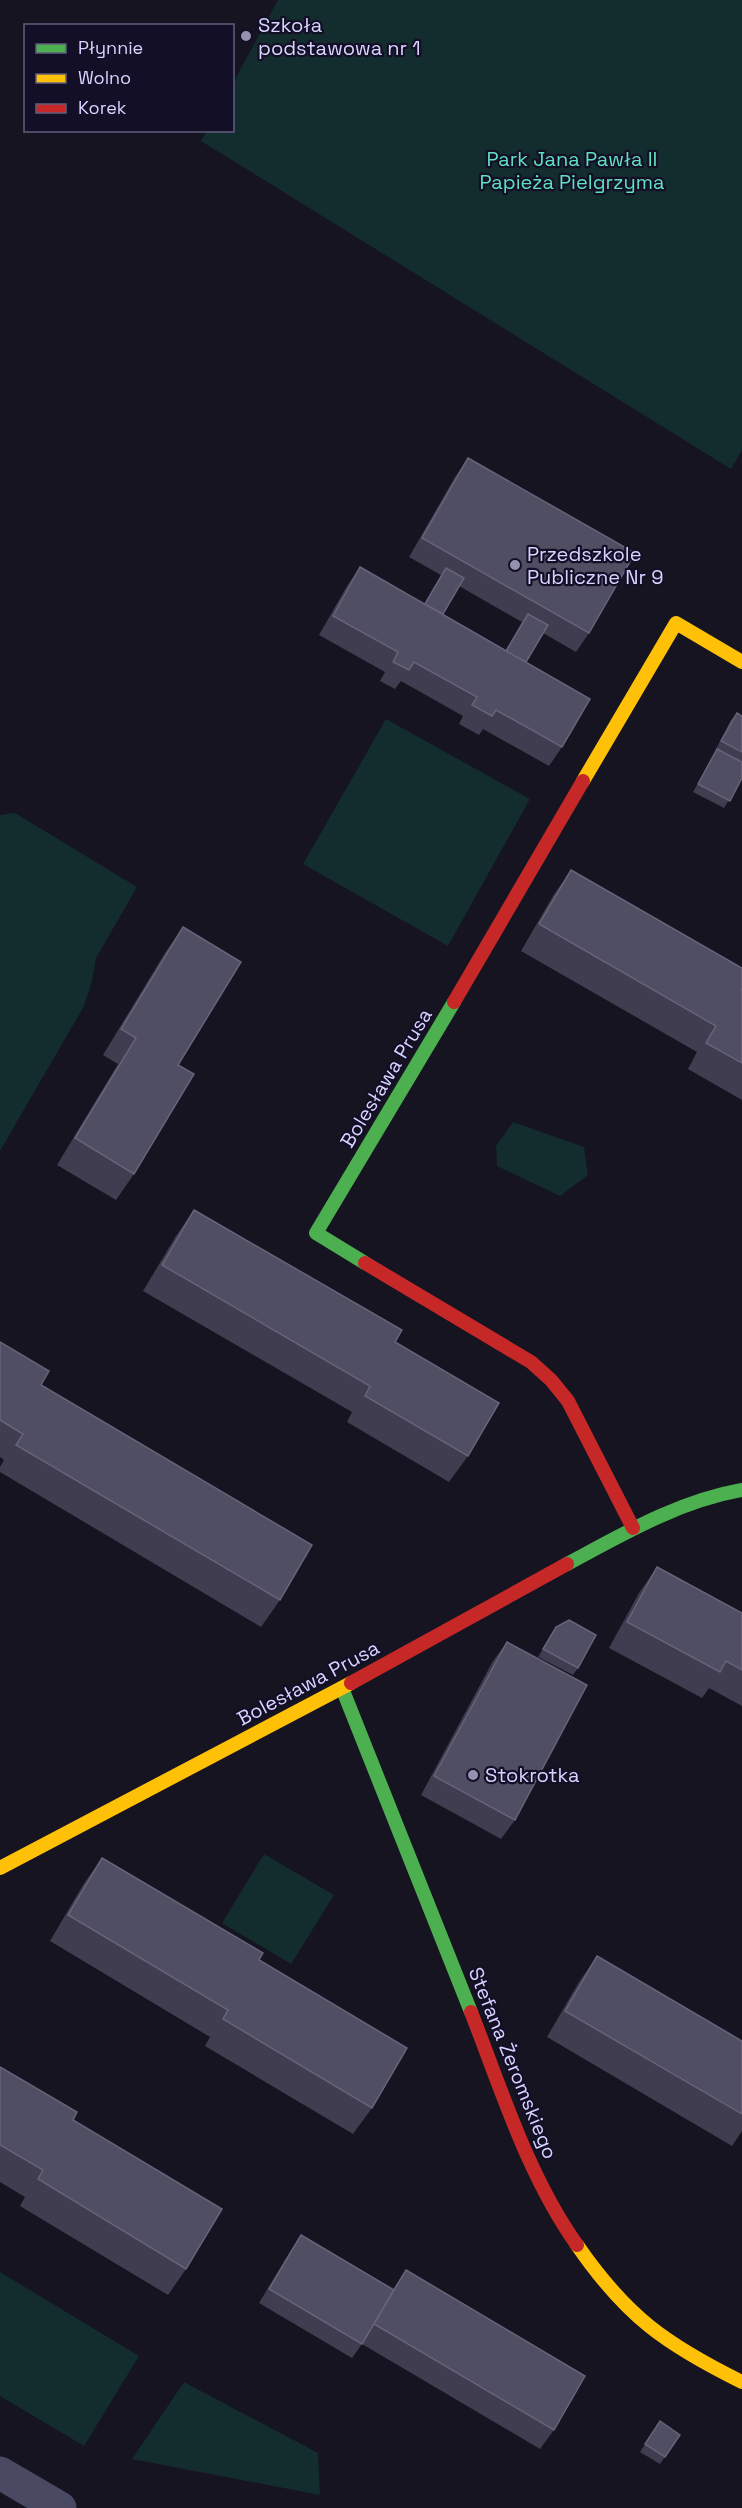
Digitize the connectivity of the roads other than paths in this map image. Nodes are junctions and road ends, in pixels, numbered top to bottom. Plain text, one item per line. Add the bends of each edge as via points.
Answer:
1 (742, 662) edge
2 (742, 1490) edge
3 (633, 1528) junction
4 (342, 1688) junction
5 (0, 1868) edge
6 (742, 2382) edge
7 (0, 2473) edge
8 (60, 2508) edge

1 - 3 street, Bolesława Prusa via 676,623 316,1233 531,1362 551,1380 568,1401
2 - 3 street, Bolesława Prusa
3 - 4 street, Bolesława Prusa
4 - 5 street, Bolesława Prusa
4 - 6 street, Stefana Żeromskiego via 519,2133 572,2241 625,2307 683,2350
7 - 8 street

